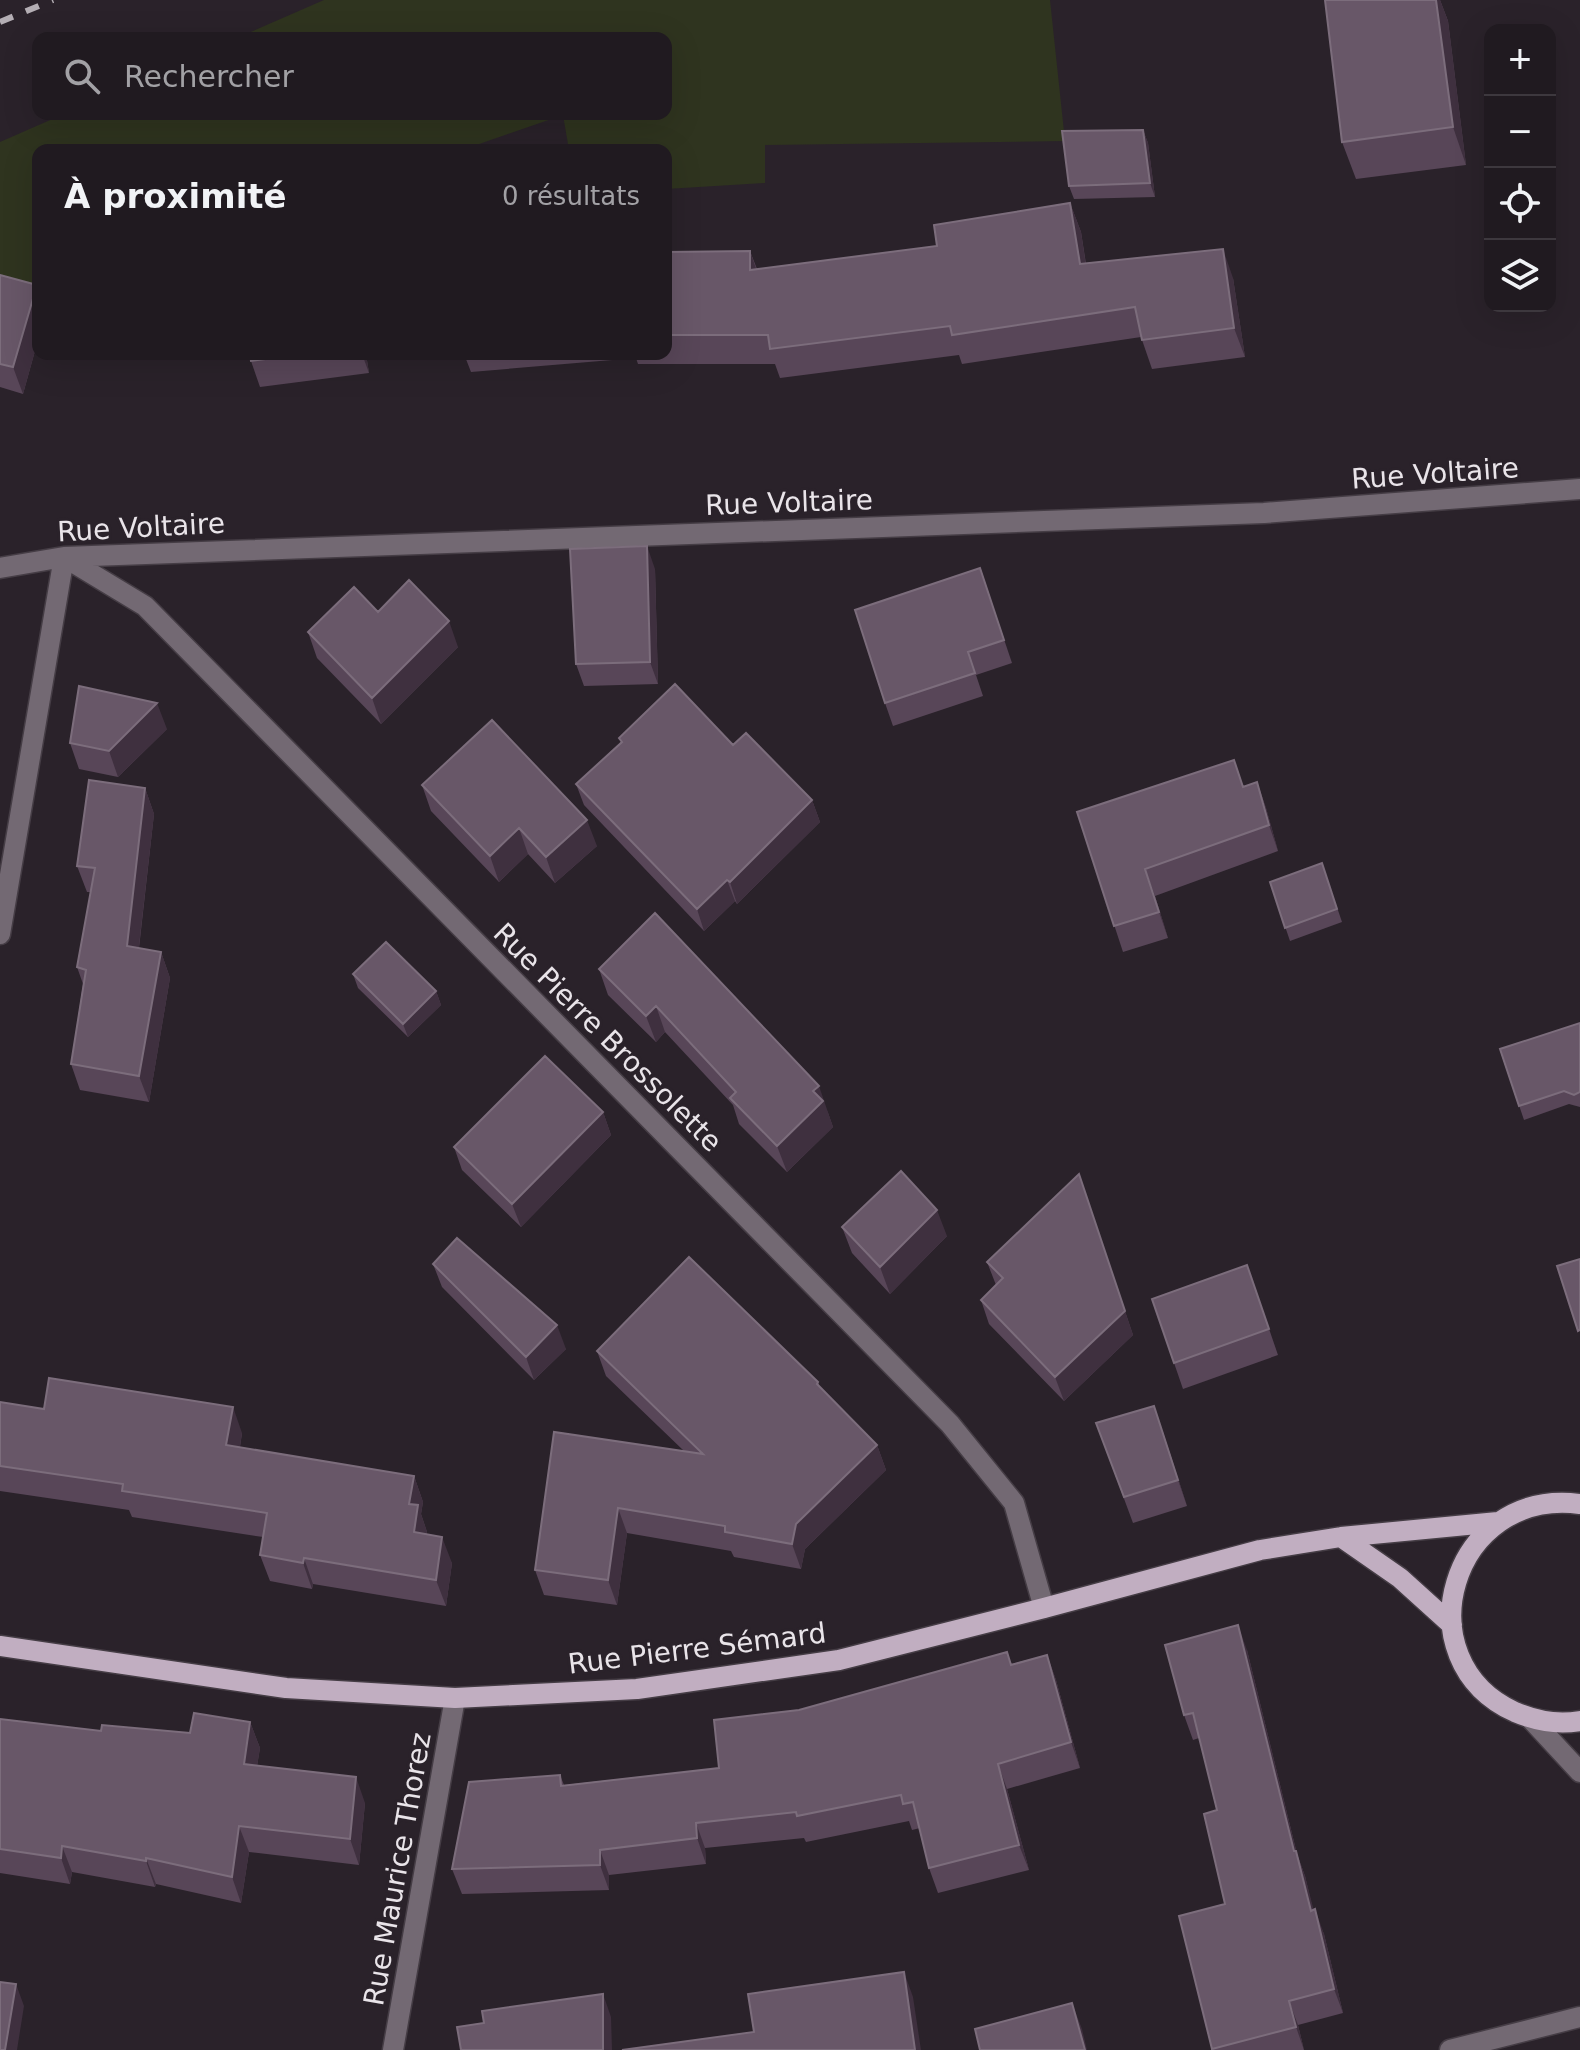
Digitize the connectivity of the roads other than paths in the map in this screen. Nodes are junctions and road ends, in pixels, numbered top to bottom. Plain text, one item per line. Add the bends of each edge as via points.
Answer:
1 (1580, 489) edge
2 (64, 557) junction
3 (0, 568) edge
4 (0, 934) edge
5 (1580, 1504) edge
6 (1498, 1522) junction
7 (1341, 1537) junction
8 (1044, 1608) junction
9 (1452, 1625) junction
10 (0, 1646) edge
11 (455, 1698) junction
12 (1531, 1719) junction
13 (1580, 1721) edge
14 (1580, 1772) edge
15 (1580, 2017) edge
16 (393, 2050) edge
17 (1450, 2050) edge

1 - 2 street, Rue Voltaire via 1264,513
2 - 3 street, Rue Voltaire
2 - 4 street
2 - 8 street, Rue Pierre Brossolette via 145,606 950,1424 1014,1503
5 - 6 main road via 1559,1501 1527,1507
6 - 7 main road, Rue Pierre Sémard
6 - 9 main road via 1460,1567
7 - 8 main road, Rue Pierre Sémard via 1260,1550
7 - 9 main road via 1400,1578
8 - 11 main road, Rue Pierre Sémard via 839,1660 637,1689
9 - 12 main road via 1460,1657 1477,1684 1501,1705
10 - 11 main road, Rue Pierre Sémard via 286,1688
11 - 16 street, Rue Maurice Thorez
12 - 13 main road
12 - 14 street
15 - 17 street

